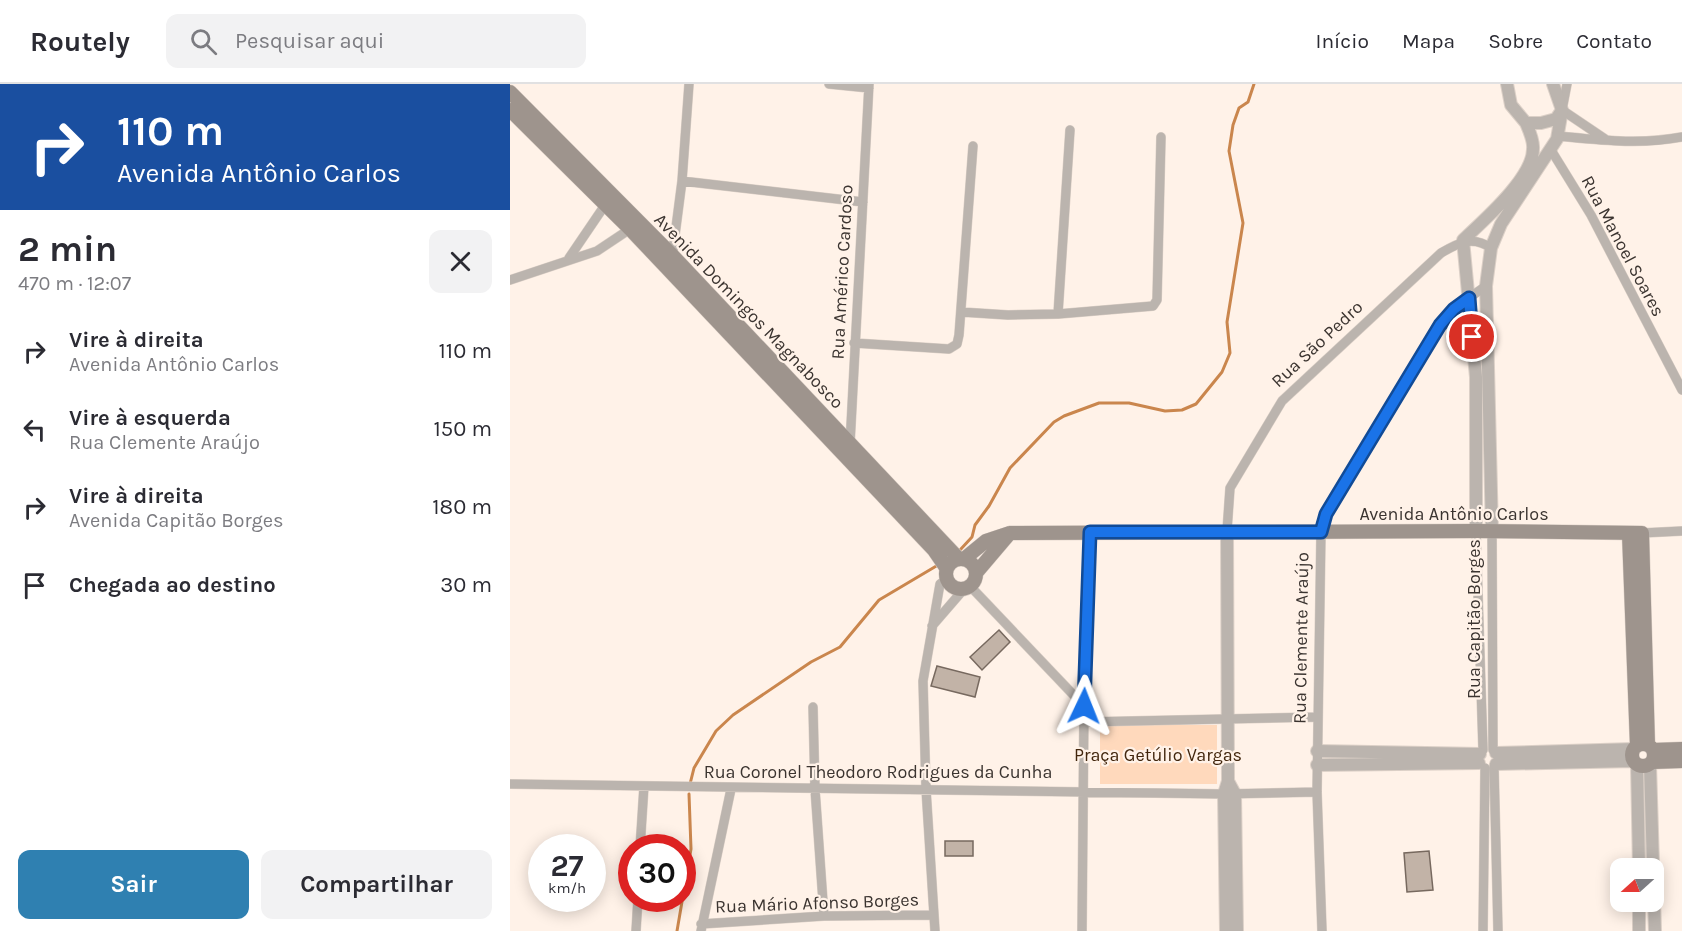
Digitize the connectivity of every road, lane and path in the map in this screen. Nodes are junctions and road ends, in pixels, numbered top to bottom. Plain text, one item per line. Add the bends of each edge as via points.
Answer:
1 (689, 84) edge
2 (829, 84) edge
3 (1507, 84) edge
4 (1553, 84) edge
5 (1567, 84) edge
6 (869, 86) edge
7 (511, 92) edge
8 (510, 110) edge
9 (1562, 110) junction
10 (1526, 123) junction
11 (1070, 130) dead end
12 (1558, 136) junction
13 (1161, 137) dead end
14 (1682, 137) edge
15 (1605, 139) junction
16 (973, 146) dead end
17 (1551, 150) junction
18 (682, 182) junction
19 (863, 202) junction
20 (605, 205) junction
21 (630, 229) junction
22 (1463, 240) junction
23 (1491, 248) junction
24 (569, 258) junction
25 (670, 262) junction
26 (510, 280) edge
27 (1486, 286) junction
28 (1469, 298) junction
29 (961, 312) junction
30 (1058, 314) junction
31 (854, 343) junction
32 (1682, 390) edge
33 (850, 444) junction
34 (850, 461) junction
35 (1227, 531) junction
36 (1476, 531) junction
37 (1492, 531) junction
38 (1682, 531) edge
39 (1090, 532) junction
40 (1321, 532) junction
41 (1010, 533) junction
42 (1636, 533) junction
43 (962, 559) junction
44 (947, 574) junction
45 (970, 583) junction
46 (930, 627) junction
47 (1084, 706) junction
48 (813, 707) dead end
49 (1318, 717) junction
50 (1227, 718) junction
51 (1085, 722) junction
52 (1682, 749) edge
53 (1317, 751) junction
54 (1643, 755) junction
55 (1488, 759) junction
56 (1682, 760) edge
57 (1317, 765) junction
58 (510, 784) edge
59 (644, 786) junction
60 (731, 789) junction
61 (815, 789) junction
62 (926, 789) junction
63 (1084, 790) junction
64 (1317, 792) junction
65 (1229, 794) junction
66 (641, 834) edge
67 (1638, 848) junction
68 (1653, 848) junction
69 (1638, 858) edge
70 (637, 912) edge
71 (1639, 912) edge
72 (934, 915) junction
73 (824, 916) junction
74 (701, 928) edge
75 (1639, 930) edge
76 (1655, 930) edge
77 (636, 931) edge
78 (935, 931) edge
79 (1082, 931) edge
80 (1226, 931) edge
81 (1237, 931) edge
82 (1322, 931) edge
83 (1483, 931) edge
84 (1498, 931) edge

1 - 18 street
2 - 6 street
3 - 10 street via 1511,105
4 - 9 street
5 - 9 street
6 - 19 street, Rua Américo Cardoso
7 - 25 main road, Avenida Domingos Magnabosco
8 - 20 main road
9 - 10 street via 1549,122
9 - 12 street, Rua Capitão Borges
9 - 15 street
10 - 22 street via 1534,150 1529,164 1506,197
11 - 30 street
12 - 15 street
12 - 17 street, Rua Capitão Borges
13 - 30 street via 1157,300 1147,308
14 - 15 street via 1652,143
16 - 29 street
17 - 23 street, Rua Capitão Borges via 1501,224
17 - 32 street, Rua Manoel Soares via 1590,215
18 - 19 street
18 - 25 street
19 - 31 street, Rua Américo Cardoso
20 - 21 main road
20 - 24 street
21 - 24 street via 608,246
21 - 25 main road
22 - 23 street
22 - 28 street
22 - 35 street, Rua São Pedro via 1441,253 1282,401 1230,488
23 - 27 street, Rua Capitão Borges
24 - 26 street
25 - 33 main road, Avenida Domingos Magnabosco
25 - 34 main road
27 - 28 street, Rua Clemente Araújo
27 - 37 street, Rua Capitão Borges
28 - 36 street via 1476,377
28 - 40 street, Rua Clemente Araújo via 1440,325 1326,514
29 - 30 street
29 - 31 street via 959,340 949,349
31 - 33 street, Rua Américo Cardoso
33 - 34 street, Rua Américo Cardoso
33 - 43 main road, Avenida Domingos Magnabosco
34 - 44 main road via 934,550
35 - 39 main road, Avenida Antônio Carlos
35 - 40 main road, Avenida Antônio Carlos
35 - 50 street, Rua São Pedro
36 - 37 main road, Avenida Antônio Carlos
36 - 40 main road, Avenida Antônio Carlos
36 - 55 street
37 - 42 main road, Avenida Antônio Carlos
37 - 55 street, Rua Capitão Borges
38 - 42 street, Avenida Antônio Carlos
39 - 41 main road, Avenida Antônio Carlos
39 - 47 street
40 - 49 street, Rua Clemente Araújo
41 - 43 main road, Avenida Antônio Carlos via 986,541
41 - 45 main road
42 - 54 main road
43 - 44 main road, Avenida Antônio Carlos
43 - 45 main road, Avenida Domingos Magnabosco via 972,564
44 - 45 main road via 952,586
44 - 46 street via 940,584
45 - 46 street
45 - 47 street
46 - 62 street via 923,681
47 - 51 street
48 - 61 street
49 - 50 street
49 - 53 street, Rua Clemente Araújo
50 - 51 street
50 - 65 street, Rua São Pedro
51 - 63 street
52 - 54 main road
53 - 55 street
53 - 57 street, Rua Clemente Araújo
54 - 55 street
54 - 56 main road
54 - 67 street
54 - 68 street
55 - 57 street
55 - 83 street
55 - 84 street
57 - 64 street, Rua Clemente Araújo
58 - 59 street, Rua Coronel Theodoro Rodrigues da Cunha
59 - 60 street, Rua Coronel Theodoro Rodrigues da Cunha
59 - 66 street
60 - 61 street, Rua Coronel Theodoro Rodrigues da Cunha
60 - 74 street
61 - 62 street, Rua Coronel Theodoro Rodrigues da Cunha
61 - 73 street
62 - 63 street, Rua Coronel Theodoro Rodrigues da Cunha
62 - 72 street
63 - 65 street, Rua Coronel Theodoro Rodrigues da Cunha
63 - 79 street
64 - 65 street, Rua Coronel Theodoro Rodrigues da Cunha
64 - 82 street, Rua Clemente Araújo
65 - 80 street
65 - 81 street
67 - 68 street
67 - 69 street
68 - 76 street
70 - 77 street
71 - 75 street
72 - 73 street, Rua Mário Afonso Borges
72 - 78 street
73 - 74 street, Rua Mário Afonso Borges
75 - 76 street

